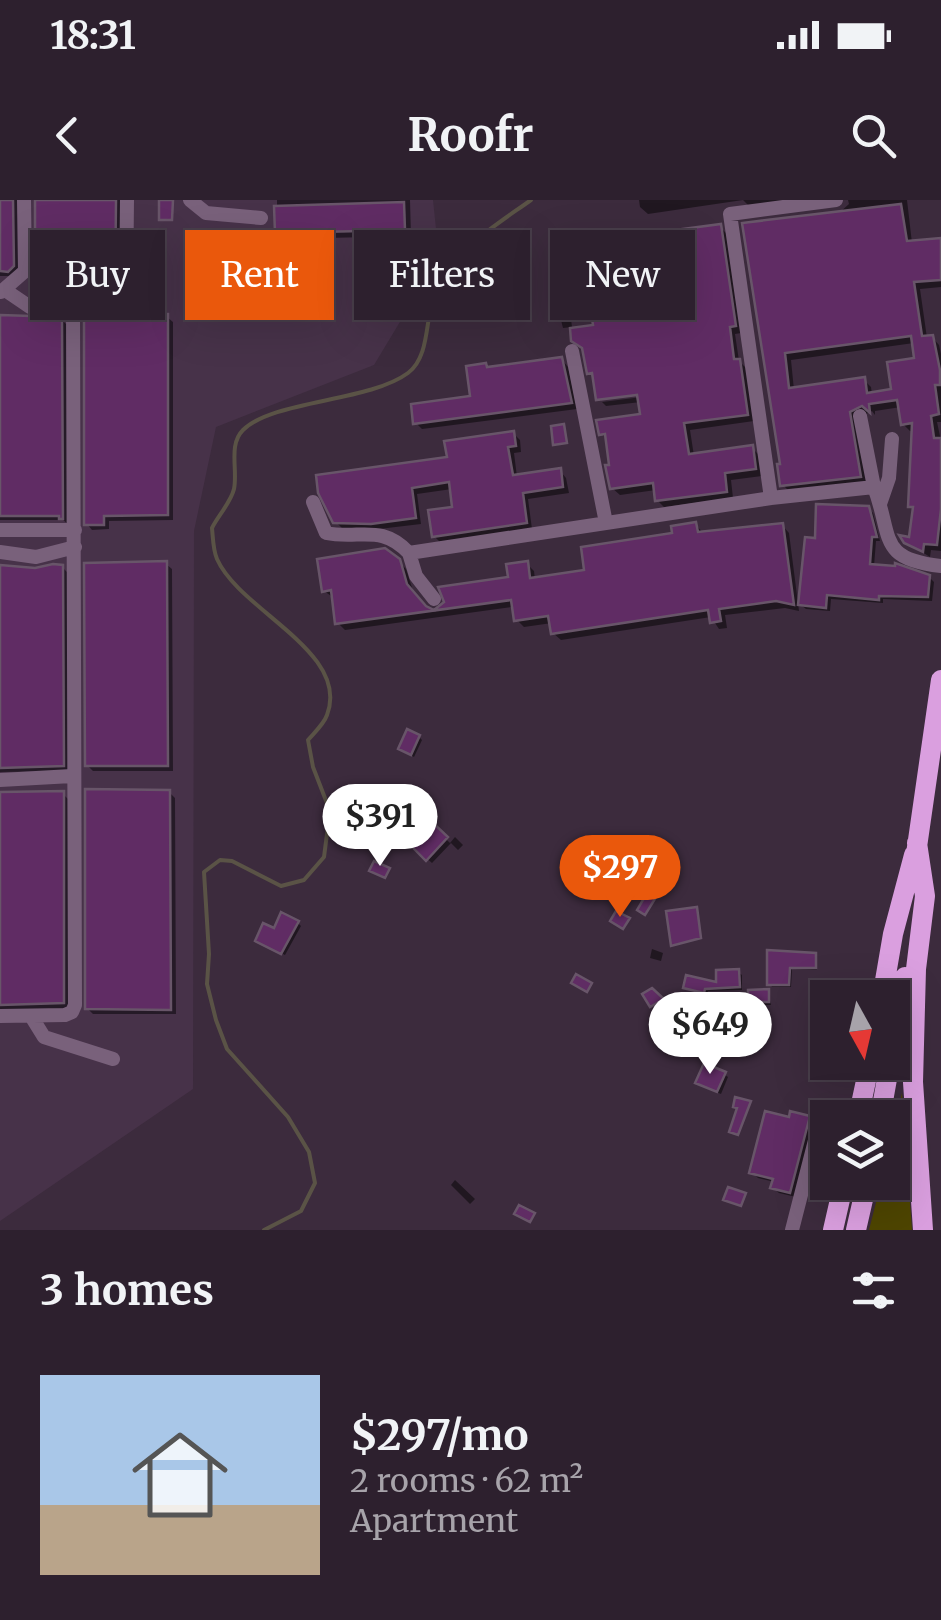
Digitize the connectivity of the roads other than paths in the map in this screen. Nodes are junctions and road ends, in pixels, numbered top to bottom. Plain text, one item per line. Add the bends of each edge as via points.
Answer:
1 (24, 200) edge
2 (127, 200) edge
3 (190, 200) edge
4 (836, 200) edge
5 (729, 207) edge
6 (261, 218) dead end
7 (126, 230) edge
8 (2, 291) edge
9 (30, 307) edge
10 (74, 320) edge
11 (572, 351) dead end
12 (860, 416) dead end
13 (892, 440) dead end
14 (874, 488) junction
15 (771, 498) junction
16 (313, 502) dead end
17 (880, 504) junction
18 (606, 522) junction
19 (0, 530) edge
20 (74, 530) junction
21 (75, 547) junction
22 (0, 552) edge
23 (408, 552) junction
24 (941, 566) edge
25 (434, 599) dead end
26 (941, 680) edge
27 (72, 776) junction
28 (0, 780) edge
29 (917, 843) junction
30 (885, 980) edge
31 (904, 980) edge
32 (1, 1016) edge
33 (30, 1016) junction
34 (44, 1037) junction
35 (113, 1059) dead end
36 (810, 1159) edge
37 (839, 1200) edge
38 (863, 1200) edge
39 (792, 1230) edge
40 (829, 1230) edge
41 (856, 1230) edge
42 (923, 1230) edge

1 - 8 lane via 25,271
2 - 7 lane
3 - 6 lane via 206,213
4 - 5 lane
5 - 15 lane
8 - 9 lane
10 - 20 lane
11 - 18 lane
12 - 14 lane
13 - 17 lane
14 - 15 lane
14 - 17 lane
15 - 18 lane
16 - 23 lane via 326,533 380,534
17 - 24 lane via 898,554
18 - 23 lane
19 - 20 lane
20 - 21 lane
21 - 22 lane via 36,557
21 - 27 lane
23 - 25 lane
26 - 29 highway
27 - 28 lane
27 - 33 lane via 75,1005 65,1015
29 - 30 highway
29 - 31 highway
29 - 42 highway via 925,896 913,1082
32 - 33 lane
32 - 34 lane
33 - 34 lane
34 - 35 lane
36 - 39 lane
37 - 40 highway
38 - 41 highway

